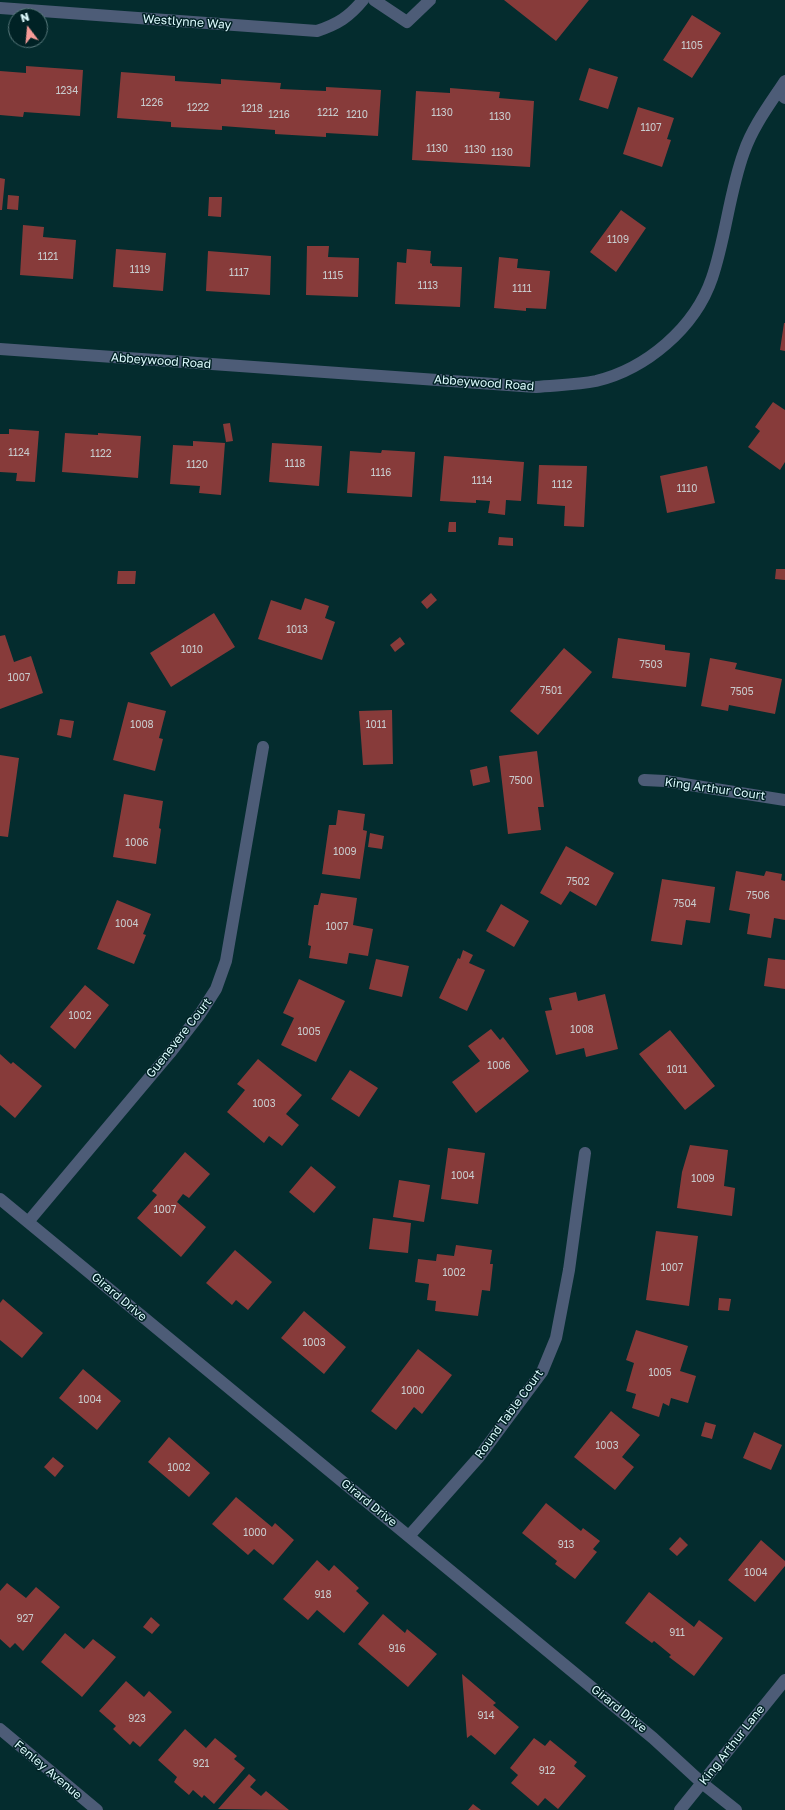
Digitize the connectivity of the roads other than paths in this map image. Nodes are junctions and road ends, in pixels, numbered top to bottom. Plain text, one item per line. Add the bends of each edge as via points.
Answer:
1 (363, 0) edge
2 (374, 0) edge
3 (430, 0) edge
4 (0, 8) edge
5 (785, 81) edge
6 (781, 95) edge
7 (0, 349) edge
8 (263, 747) dead end
9 (644, 780) dead end
10 (785, 800) edge
11 (585, 1153) dead end
12 (0, 1199) edge
13 (28, 1222) junction
14 (409, 1536) junction
15 (785, 1680) edge
16 (0, 1729) edge
17 (702, 1783) junction
18 (97, 1810) edge
19 (680, 1810) edge
20 (736, 1810) edge

1 - 4 street, Westlynne Way via 336,25 317,31
2 - 3 street via 407,22
5 - 6 street, Abbeywood Road
6 - 7 street, Abbeywood Road via 761,117 744,151 711,279 698,307 670,340 651,356 623,372 602,379 536,387
8 - 13 street, Guenevere Court via 226,962 216,989 170,1053
9 - 10 street, King Arthur Court
11 - 14 street, Round Table Court via 556,1338 542,1372 479,1457
12 - 13 street, Girard Drive
13 - 14 street, Girard Drive
14 - 17 street, Girard Drive via 654,1738
15 - 17 street, King Arthur Lane
16 - 18 street, Fenley Avenue
17 - 19 street, King Arthur Lane
17 - 20 street, Girard Drive

